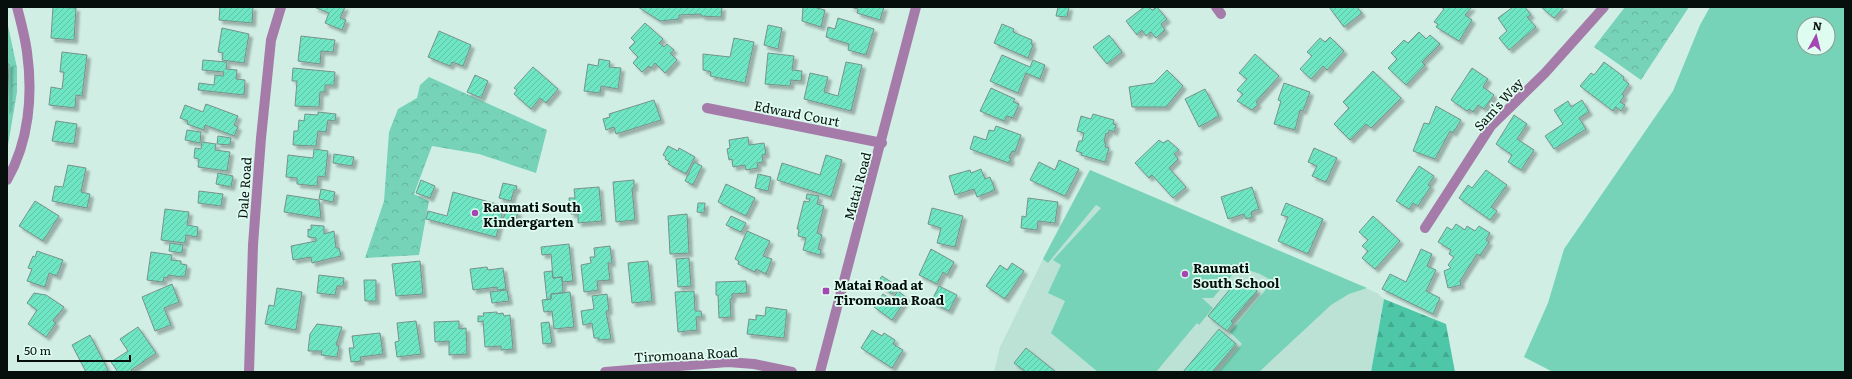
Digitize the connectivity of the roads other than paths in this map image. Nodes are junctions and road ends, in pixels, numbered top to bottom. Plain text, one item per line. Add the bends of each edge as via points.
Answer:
1 (17, 7) edge
2 (281, 7) edge
3 (916, 7) edge
4 (1604, 7) edge
5 (706, 108) dead end
6 (882, 143) junction
7 (7, 180) edge
8 (1425, 228) dead end
9 (249, 372) edge
10 (605, 372) edge
11 (792, 372) edge
12 (820, 372) edge

1 - 7 street via 27,51 29,117 15,166
2 - 9 street, Dale Road via 271,40 260,138
3 - 6 street, Matai Road
4 - 8 street, Sam's Way via 1545,73 1491,126
5 - 6 street, Edward Court
6 - 12 street, Matai Road
10 - 11 street, Tiromoana Road via 728,362 754,364

